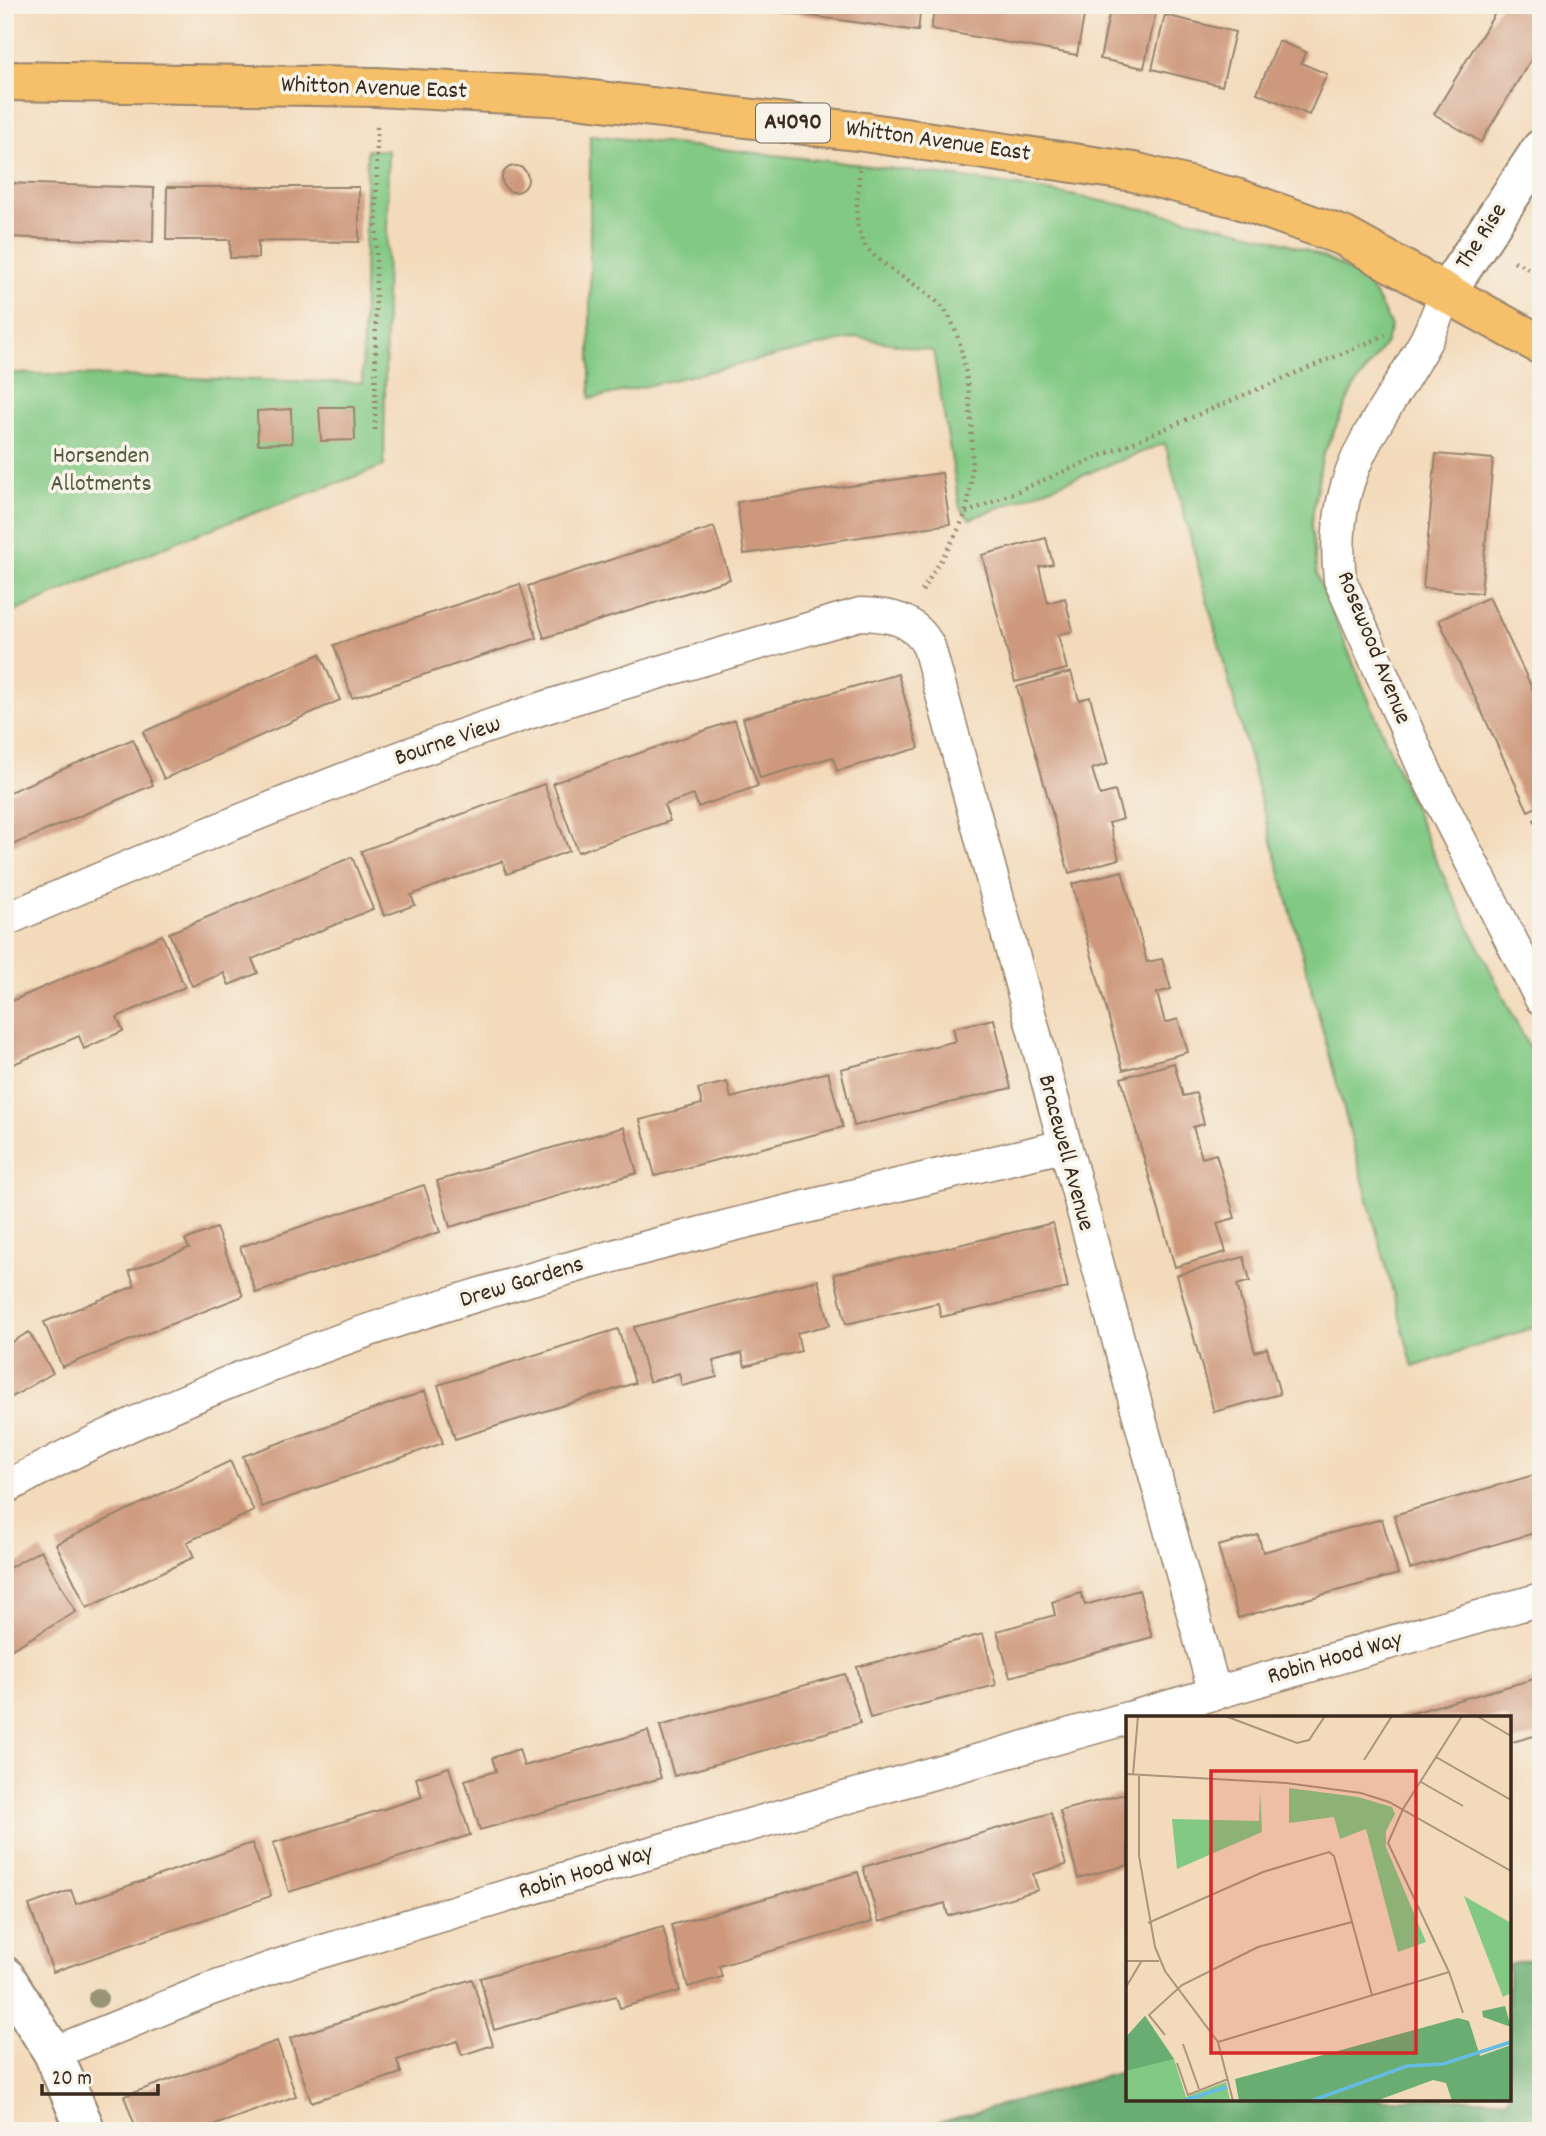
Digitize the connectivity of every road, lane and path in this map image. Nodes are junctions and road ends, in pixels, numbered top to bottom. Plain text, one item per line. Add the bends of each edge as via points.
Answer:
1 (5, 80) edge
2 (376, 87) junction
3 (1541, 149) edge
4 (860, 166) dead end
5 (1447, 291) junction
6 (1426, 339) junction
7 (1541, 345) edge
8 (375, 430) dead end
9 (965, 513) junction
10 (905, 621) junction
11 (5, 920) edge
12 (1541, 999) edge
13 (1063, 1146) junction
14 (5, 1488) edge
15 (1541, 1599) edge
16 (1214, 1694) junction
17 (1135, 1716) edge
18 (1126, 1719) edge
19 (5, 1976) edge
20 (53, 2053) junction
21 (86, 2131) edge

1 - 2 main road, Whitton Avenue East / A4090
2 - 5 main road, Whitton Avenue East / A4090 via 568,97 864,132 1134,172 1236,198 1343,236
2 - 8 path
3 - 5 street, The Rise
4 - 9 path via 858,231 868,252 932,297 959,339 974,447
5 - 6 street, Rosewood Avenue
5 - 7 main road, Whitton Avenue East / A4090
6 - 9 path via 1400,330
6 - 12 street, Rosewood Avenue via 1377,416 1352,469 1339,512 1340,580 1426,773
9 - 10 path
10 - 11 street, Bourne View via 892,615 860,614 612,686 387,762
10 - 13 street, Bracewell Avenue via 922,632 929,647
13 - 14 street, Drew Gardens via 824,1201 580,1265 350,1336 171,1405
13 - 16 street, Bracewell Avenue
15 - 16 street, Robin Hood Way
16 - 17 street, Robin Hood Way
18 - 20 street, Robin Hood Way via 629,1859 297,1959
19 - 20 street
20 - 21 street

